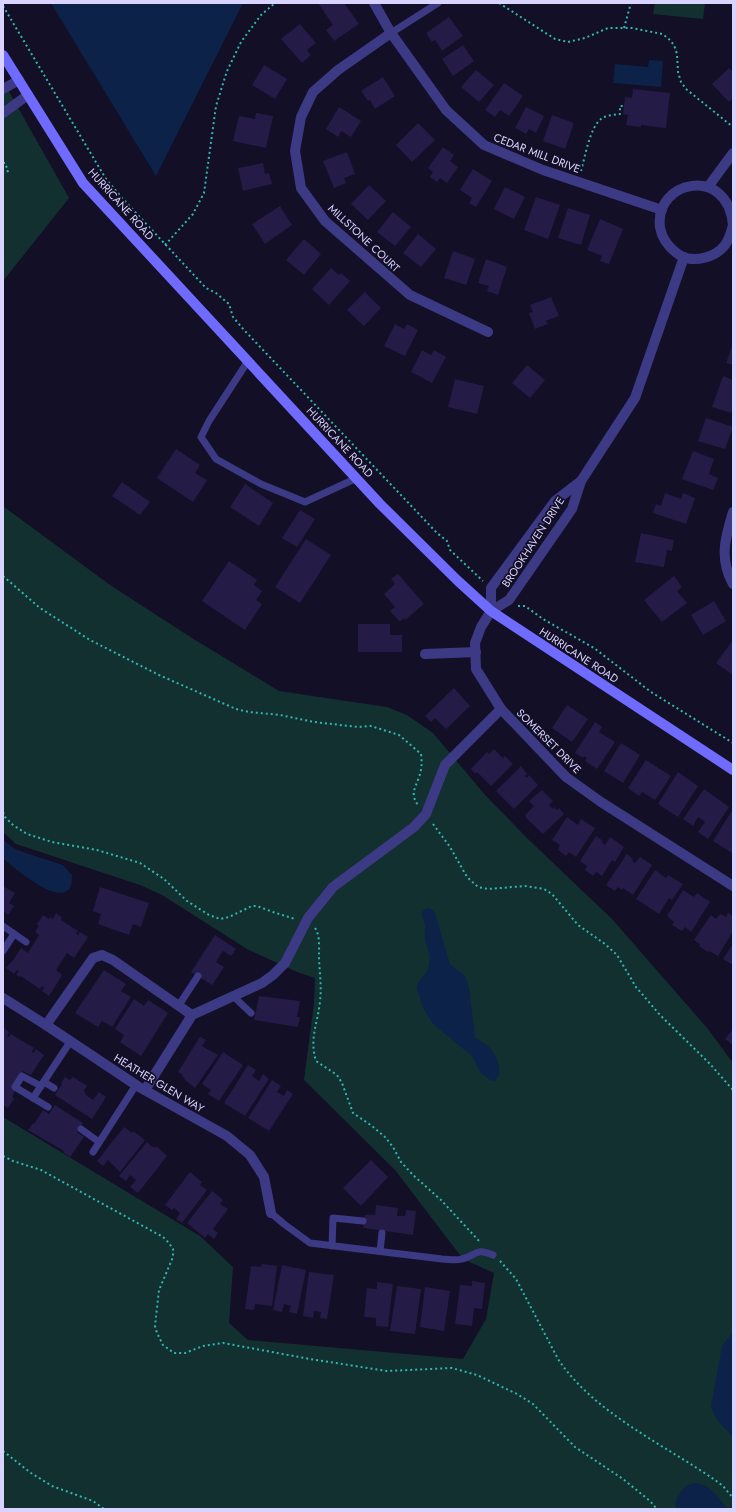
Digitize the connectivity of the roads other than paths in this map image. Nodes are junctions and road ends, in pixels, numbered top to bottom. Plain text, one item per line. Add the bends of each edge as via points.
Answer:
1 (374, 3) edge
2 (438, 3) edge
3 (391, 33) junction
4 (3, 55) edge
5 (19, 80) junction
6 (3, 89) edge
7 (28, 95) junction
8 (3, 113) edge
9 (733, 153) edge
10 (708, 187) junction
11 (662, 210) junction
12 (733, 228) edge
13 (684, 257) junction
14 (488, 332) dead end
15 (248, 361) junction
16 (357, 478) junction
17 (581, 481) junction
18 (733, 512) edge
19 (733, 584) edge
20 (491, 611) junction
21 (476, 652) junction
22 (425, 654) dead end
23 (501, 709) junction
24 (733, 770) edge
25 (733, 886) edge
26 (3, 926) edge
27 (14, 934) junction
28 (26, 942) dead end
29 (3, 951) edge
30 (198, 976) dead end
31 (233, 996) junction
32 (4, 1001) edge
33 (179, 1005) junction
34 (251, 1013) dead end
35 (192, 1015) junction
36 (46, 1025) junction
37 (70, 1042) junction
38 (42, 1084) junction
39 (54, 1088) dead end
40 (141, 1088) junction
41 (33, 1098) junction
42 (48, 1107) dead end
43 (81, 1129) dead end
44 (99, 1142) junction
45 (93, 1152) dead end
46 (271, 1213) joint
47 (363, 1221) dead end
48 (382, 1233) dead end
49 (332, 1246) junction
50 (380, 1252) junction
51 (493, 1255) road end

1 - 3 street, CEDAR MILL DRIVE
2 - 3 lane
3 - 11 street, CEDAR MILL DRIVE via 446,110 484,145 543,170
3 - 14 street, MILLSTONE COURT via 338,70 313,92 301,117 294,151 300,188 325,221 410,295
4 - 5 street, HURRICANE ROAD
5 - 6 street
5 - 7 street, HURRICANE ROAD
7 - 8 street
7 - 15 street, HURRICANE ROAD via 83,183
9 - 10 street
10 - 11 street via 697,185 675,192
10 - 12 street via 719,193 727,202 732,213
11 - 13 street via 659,222 661,233 674,252
12 - 13 street via 725,245 716,253 706,258
13 - 17 street, BROOKHAVEN DRIVE via 635,398
15 - 16 street, HURRICANE ROAD
15 - 16 lane via 209,421 201,438 216,459 261,484 305,502
16 - 20 street, HURRICANE ROAD via 385,509
17 - 20 street, BROOKHAVEN DRIVE via 572,508 509,600
17 - 20 street, BROOKHAVEN DRIVE via 555,501 491,588
18 - 19 street via 726,533 724,558 727,573
20 - 21 street, SOMERSET DRIVE via 480,627 475,643
20 - 24 street, HURRICANE ROAD
21 - 22 street
21 - 23 street, SOMERSET DRIVE via 476,669
23 - 25 street, SOMERSET DRIVE via 568,779
23 - 31 street via 445,765 426,814 414,827 332,887 306,922 286,963 262,983
26 - 27 lane
27 - 28 lane
27 - 29 lane
30 - 33 lane
31 - 34 lane
31 - 35 street
32 - 36 street, HEATHER GLEN WAY
33 - 35 street
33 - 36 street via 102,955 93,958
35 - 40 street
36 - 37 street, HEATHER GLEN WAY
37 - 38 lane
37 - 40 street, HEATHER GLEN WAY
38 - 39 lane
38 - 41 lane
38 - 41 lane via 22,1076 15,1087
40 - 44 lane
40 - 46 street, HEATHER GLEN WAY via 227,1136 250,1155 264,1177
41 - 42 lane
43 - 44 lane
44 - 45 lane
46 - 49 lane via 310,1243
47 - 49 lane via 334,1214
48 - 50 lane
49 - 50 lane
50 - 51 lane via 461,1260 484,1251

